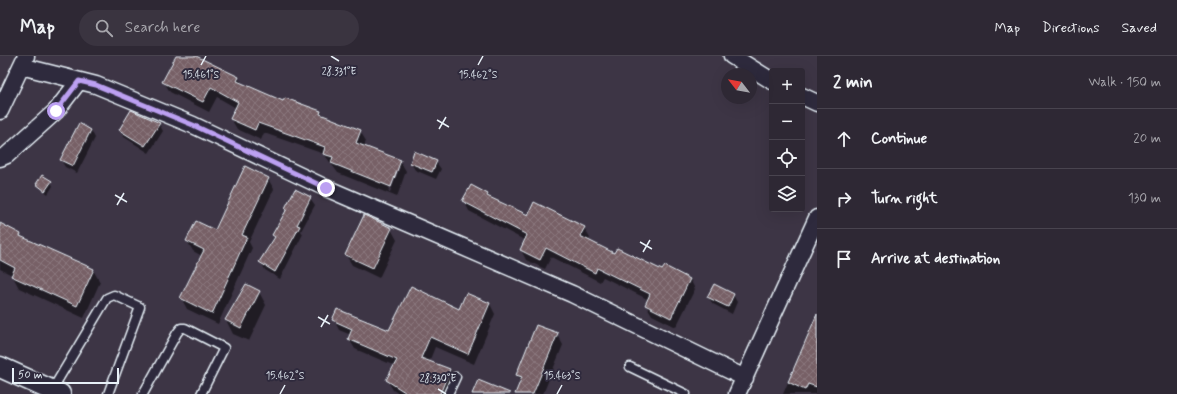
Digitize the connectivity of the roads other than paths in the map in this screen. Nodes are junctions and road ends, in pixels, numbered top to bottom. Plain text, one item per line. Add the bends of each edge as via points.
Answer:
1 (732, 56) edge
2 (23, 61) edge
3 (769, 79) edge
4 (79, 81) junction
5 (805, 97) edge
6 (817, 103) edge
7 (0, 111) edge
8 (0, 158) edge
9 (817, 218) edge
10 (0, 367) edge
11 (630, 368) dead end
12 (456, 376) dead end
13 (745, 378) junction
14 (56, 392) edge
15 (108, 394) edge
16 (144, 394) edge
17 (201, 394) edge
18 (448, 394) edge
19 (686, 394) edge
20 (738, 394) edge

1 - 3 street
2 - 4 street
2 - 7 street
4 - 8 street via 56,111 7,155
4 - 13 street via 111,90 193,125 326,188 572,294
5 - 6 street
9 - 13 street
10 - 14 street
11 - 19 lane
12 - 18 lane
13 - 20 street
14 - 15 lane via 107,298 114,295 140,307
16 - 17 lane via 181,328 224,348

